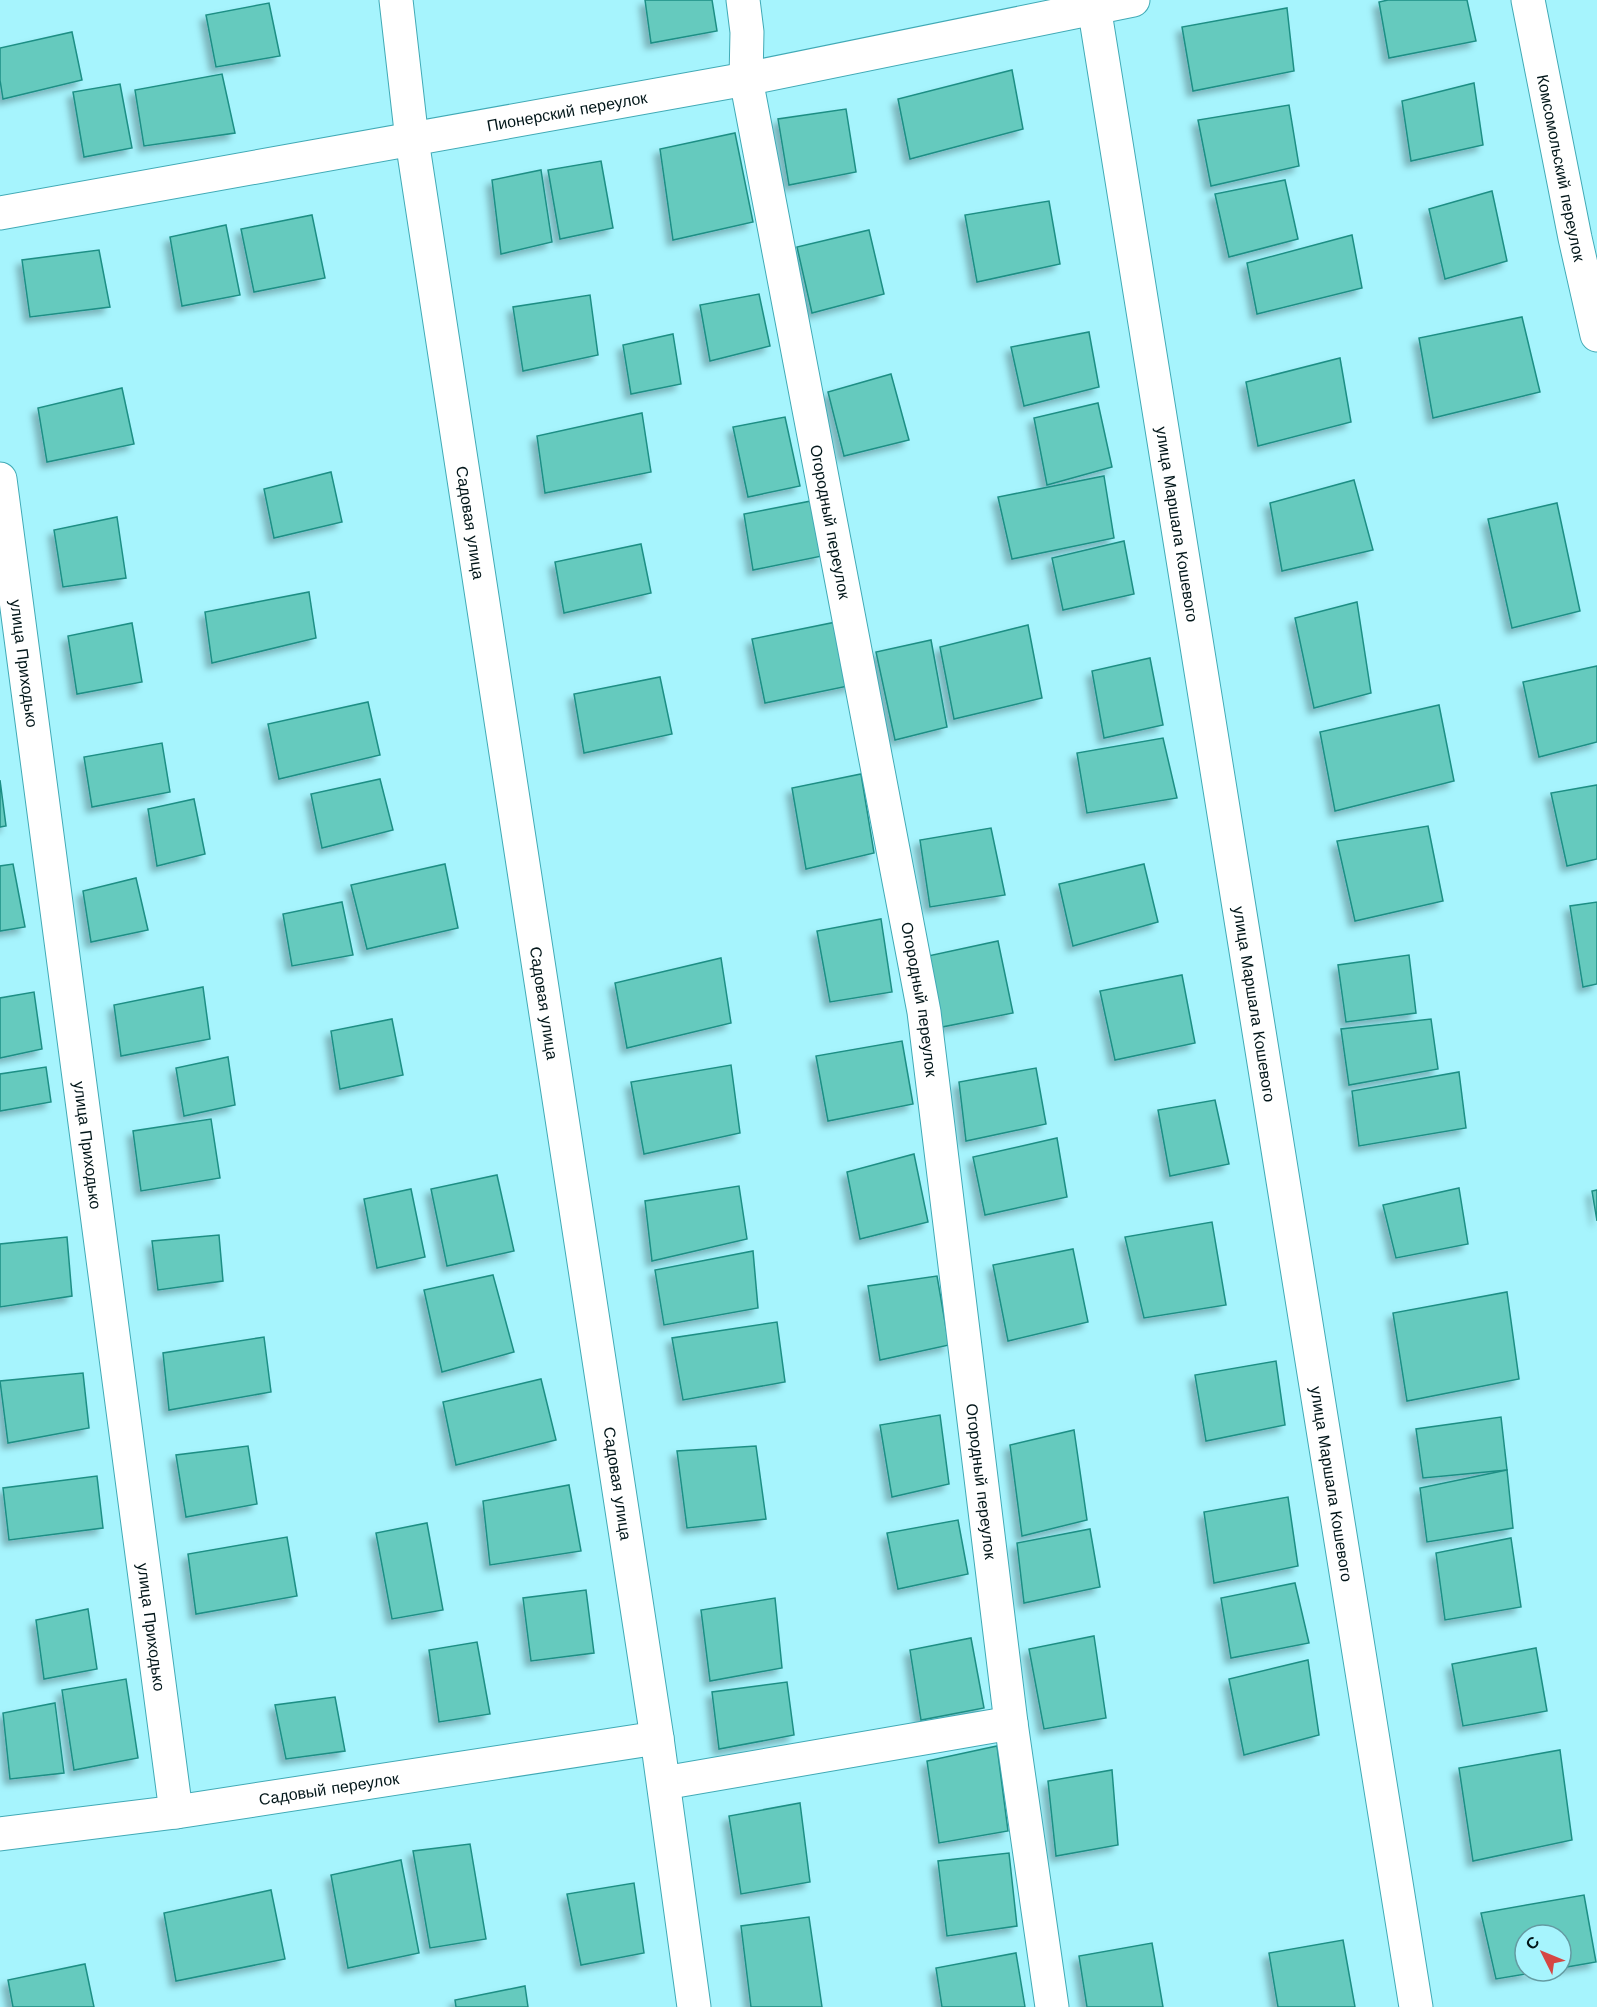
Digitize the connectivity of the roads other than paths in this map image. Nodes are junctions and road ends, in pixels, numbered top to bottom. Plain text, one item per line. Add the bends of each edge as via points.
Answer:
1 (396, 0) edge
2 (743, 0) edge
3 (1133, 0) edge
4 (1528, 0) edge
5 (1094, 4) edge
6 (746, 80) junction
7 (412, 140) junction
8 (0, 213) edge
9 (1597, 335) edge
10 (0, 478) edge
11 (1011, 1723) junction
12 (657, 1738) junction
13 (664, 1783) junction
14 (176, 1812) junction
15 (0, 1834) edge
16 (694, 2007) edge
17 (1052, 2007) edge
18 (1416, 2007) edge

1 - 7 street, Садовая улица
2 - 6 street, Огородный переулок
3 - 5 street, Пионерский переулок
4 - 9 street, Комсомольский переулок
5 - 6 street, Пионерский переулок
5 - 18 street, улица Маршала Кошевого
6 - 7 street, Пионерский переулок
6 - 11 street, Огородный переулок via 924,1012
7 - 8 street, Пионерский переулок
7 - 12 street, Садовая улица
10 - 14 street, улица Приходько
11 - 13 street
11 - 17 street, Огородный переулок
12 - 13 street, Садовая улица
12 - 14 street, Садовый переулок
13 - 16 street, Садовая улица
14 - 15 street, Садовый переулок

